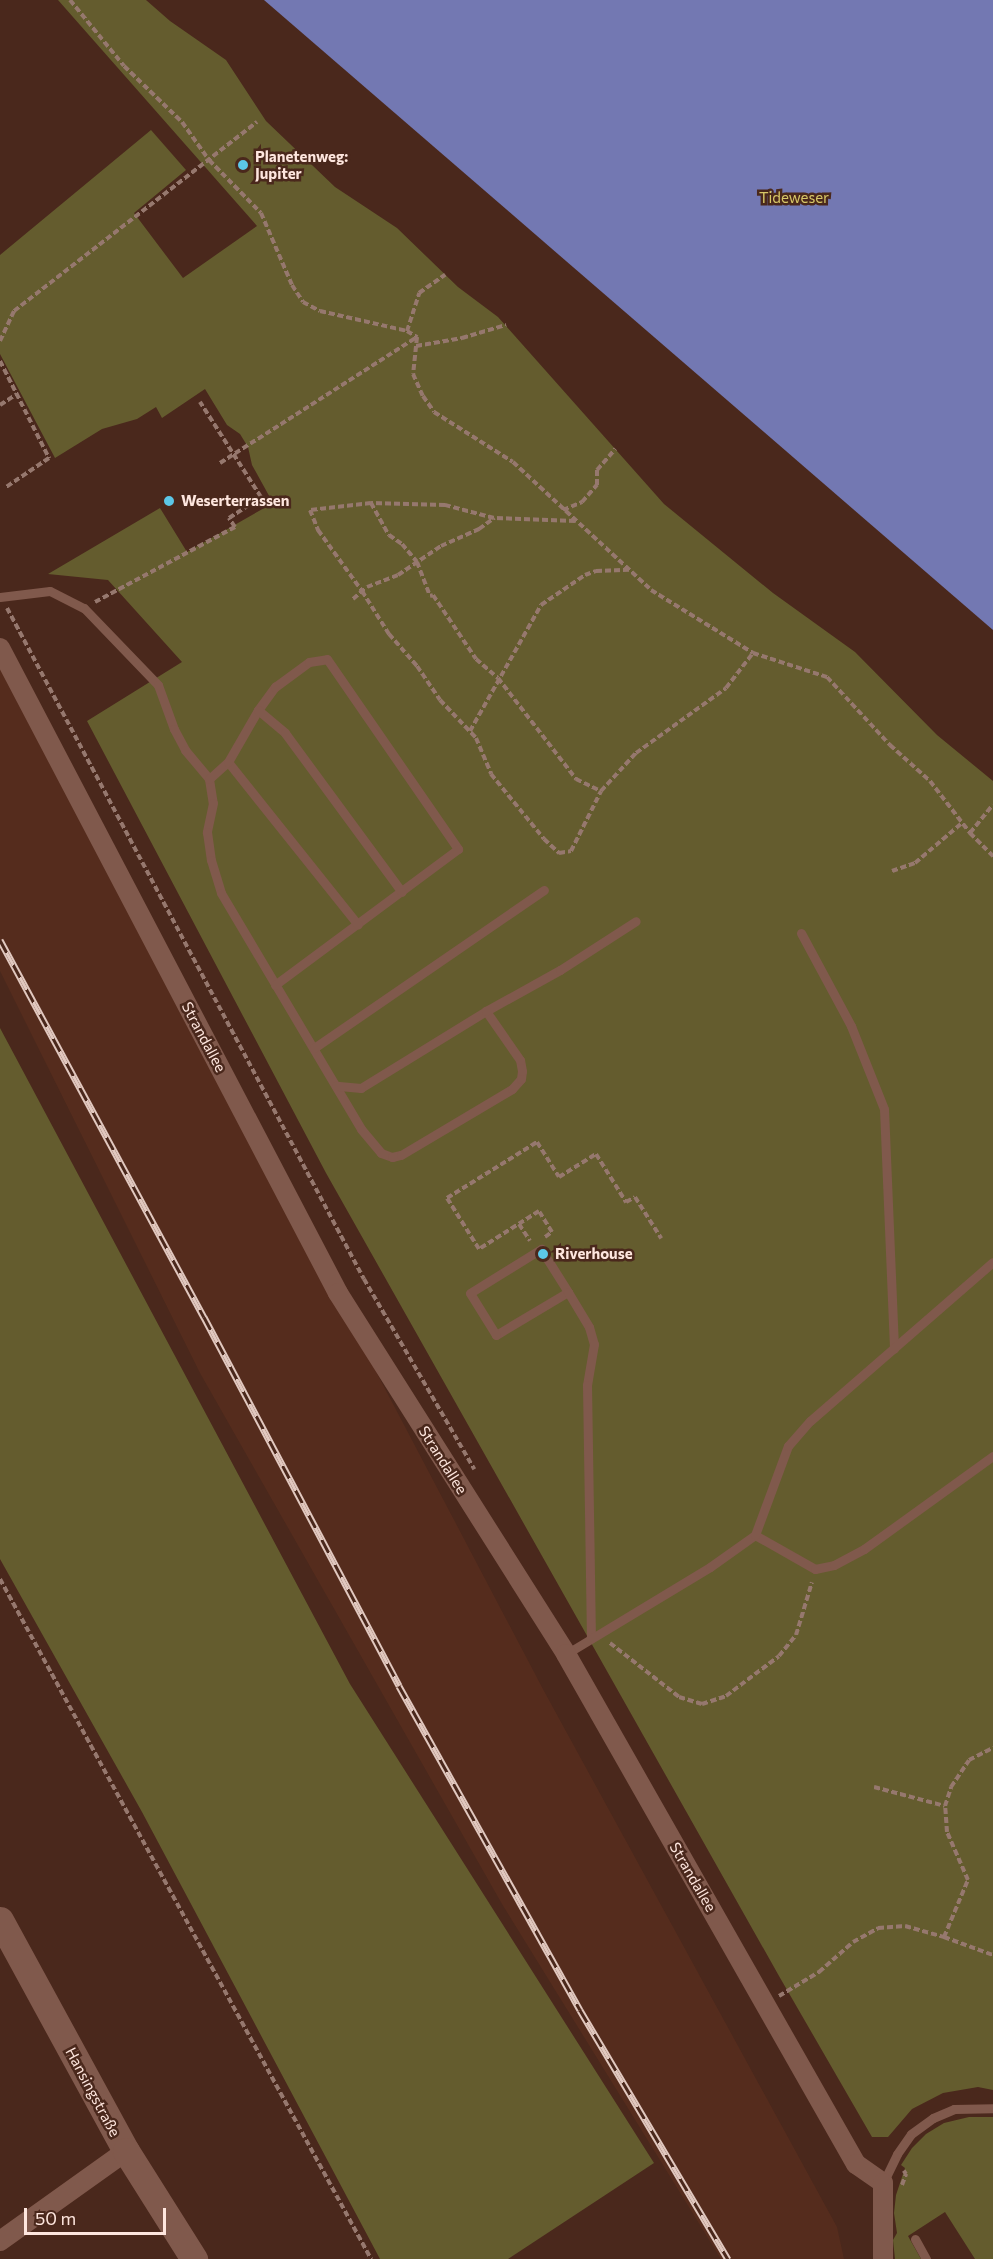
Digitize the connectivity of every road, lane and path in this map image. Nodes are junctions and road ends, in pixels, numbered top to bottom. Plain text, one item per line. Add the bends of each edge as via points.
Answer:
1 (70, 0) edge
2 (257, 122) dead end
3 (209, 160) junction
4 (445, 274) dead end
5 (506, 326) dead end
6 (407, 331) junction
7 (417, 337) junction
8 (0, 341) edge
9 (416, 346) junction
10 (0, 361) edge
11 (17, 394) junction
12 (200, 402) dead end
13 (0, 405) edge
14 (615, 449) dead end
15 (235, 453) junction
16 (220, 463) dead end
17 (6, 488) dead end
18 (371, 503) junction
19 (562, 510) junction
20 (494, 518) junction
21 (576, 522) junction
22 (629, 570) junction
23 (362, 591) junction
24 (1, 597) edge
25 (353, 600) dead end
26 (84, 608) junction
27 (0, 648) edge
28 (753, 653) junction
29 (498, 678) junction
30 (258, 710) junction
31 (470, 731) junction
32 (228, 762) junction
33 (209, 779) junction
34 (601, 790) junction
35 (993, 805) edge
36 (962, 823) junction
37 (970, 833) junction
38 (993, 856) edge
39 (892, 871) dead end
40 (544, 890) dead end
41 (402, 892) junction
42 (636, 921) dead end
43 (358, 925) junction
44 (801, 933) dead end
45 (275, 985) junction
46 (486, 1011) junction
47 (314, 1048) junction
48 (336, 1086) junction
49 (519, 1224) junction
50 (543, 1238) dead end
51 (661, 1238) dead end
52 (536, 1252) junction
53 (993, 1262) edge
54 (568, 1292) junction
55 (894, 1349) junction
56 (993, 1455) edge
57 (476, 1472) dead end
58 (755, 1535) junction
59 (815, 1569) junction
60 (0, 1579) edge
61 (594, 1635) junction
62 (566, 1654) junction
63 (993, 1748) edge
64 (874, 1787) dead end
65 (945, 1806) junction
66 (0, 1920) edge
67 (944, 1937) junction
68 (993, 1955) edge
69 (779, 1996) dead end
70 (993, 2108) edge
71 (126, 2151) junction
72 (884, 2183) junction
73 (915, 2239) dead end
74 (0, 2241) edge
75 (194, 2259) edge
76 (371, 2259) edge
77 (883, 2259) edge
78 (926, 2259) edge

1 - 3 path via 124,66 182,122
2 - 3 path
3 - 6 path via 261,213 303,302 320,311
3 - 8 path via 14,311
4 - 6 path via 419,293
5 - 9 path
6 - 7 path
7 - 9 path
7 - 15 path
9 - 19 path via 412,374 434,412 513,462
10 - 11 path
11 - 13 path
11 - 17 path via 49,458
12 - 15 path
14 - 19 path via 597,470 597,484 582,502
15 - 16 path
15 - 26 path via 261,497 229,518 235,527
18 - 20 path via 445,505
18 - 23 path via 310,510 318,530
18 - 29 path via 389,535 417,562 430,596 433,595 476,659
19 - 21 path
20 - 21 path
20 - 23 path via 398,575
21 - 22 path
22 - 28 path via 651,590
22 - 29 path via 585,575 541,605
23 - 25 path
23 - 31 path via 389,634 440,700
24 - 26 lane via 50,591
24 - 57 path via 364,1279
26 - 33 lane via 158,685 185,750
27 - 62 street, Strandallee via 338,1293
28 - 34 path via 726,688 636,753
28 - 36 path via 827,677 890,745 930,781
29 - 31 path
29 - 34 path via 576,779
30 - 32 lane
30 - 41 lane via 285,733
30 - 41 lane via 275,687 309,662 327,659 458,849
31 - 34 path via 491,774 559,853 571,851
32 - 33 lane
32 - 43 lane
33 - 45 lane via 213,803 207,832 221,893
35 - 37 path
36 - 37 path
36 - 39 path via 915,863
37 - 38 path
40 - 47 lane
41 - 43 lane
42 - 46 lane
43 - 45 lane
44 - 55 lane via 851,1026 884,1109
45 - 47 lane
46 - 48 lane via 362,1088
46 - 48 lane via 520,1060 521,1079 507,1092 401,1155 392,1158 381,1153 360,1129
47 - 48 lane
49 - 50 path via 539,1211 552,1232
49 - 51 path via 479,1250 447,1198 537,1142 559,1177 596,1154 626,1202 635,1197
49 - 52 path
52 - 54 lane via 542,1249
52 - 54 lane via 470,1293 496,1335
53 - 55 lane
54 - 61 lane via 589,1327 594,1344 587,1385
55 - 58 lane via 810,1421 788,1446
56 - 59 lane via 864,1549 834,1565
58 - 59 lane
58 - 61 lane via 710,1567
59 - 61 path via 796,1635 779,1656 726,1696 702,1704 679,1697
60 - 76 path
61 - 62 lane
62 - 72 street, Strandallee via 856,2164
63 - 65 path via 969,1760 951,1787
64 - 65 path
65 - 67 path via 947,1832 968,1880
66 - 71 street, Hansingstraße
67 - 68 path
67 - 69 path via 905,1926 878,1928
70 - 72 lane via 954,2109 933,2118 911,2134
71 - 74 street
71 - 75 street, Hansingstraße
72 - 77 street
73 - 78 lane

